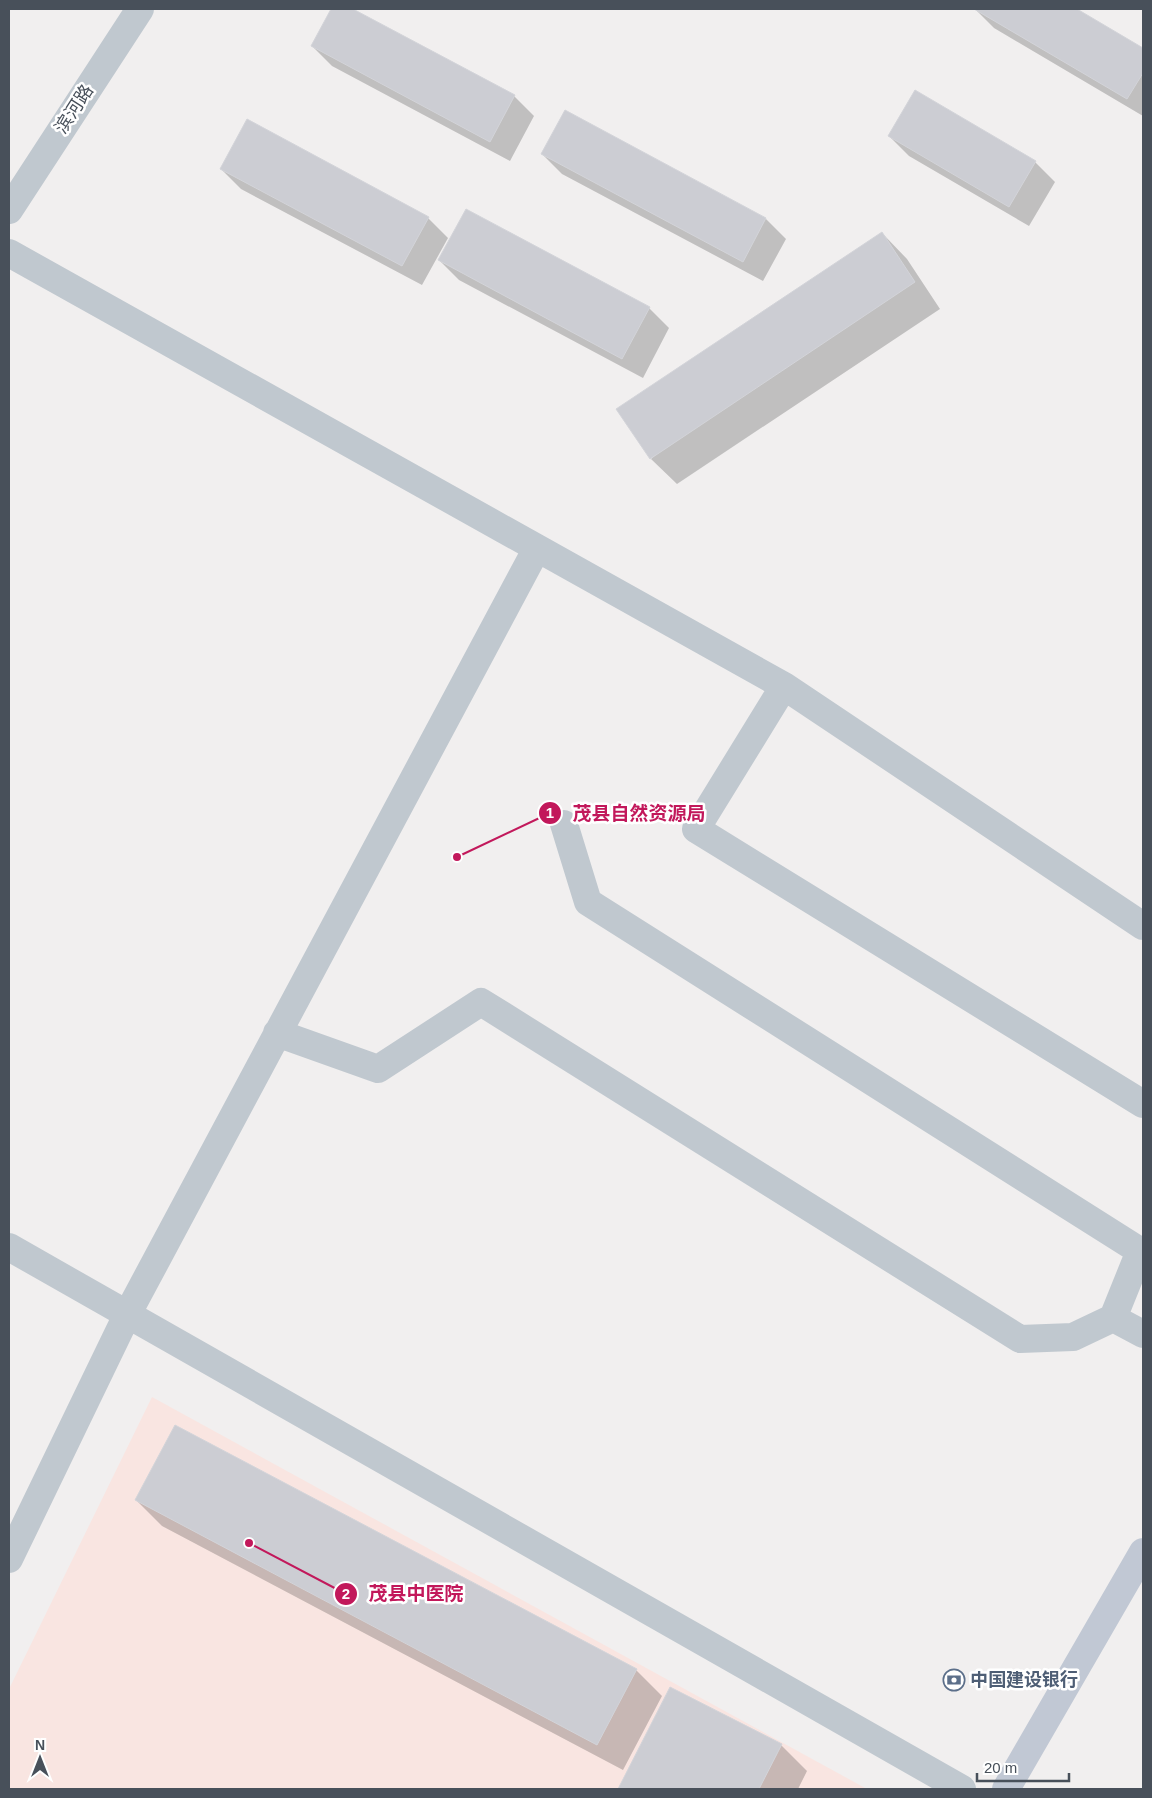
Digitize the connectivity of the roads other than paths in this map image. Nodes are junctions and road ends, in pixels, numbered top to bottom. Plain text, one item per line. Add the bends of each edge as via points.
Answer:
1 (140, 9) edge
2 (9, 210) edge
3 (9, 253) edge
4 (537, 548) junction
5 (784, 686) junction
6 (564, 824) dead end
7 (1143, 926) edge
8 (278, 1034) junction
9 (1143, 1104) edge
10 (1142, 1244) edge
11 (9, 1247) edge
12 (127, 1315) junction
13 (1113, 1318) junction
14 (1143, 1334) edge
15 (1143, 1552) edge
16 (9, 1559) edge
17 (962, 1789) edge
18 (1006, 1789) edge

1 - 2 street, 滨河路
3 - 4 street
4 - 5 street
4 - 8 street
5 - 7 street
5 - 9 street via 696,829
6 - 10 street via 588,902
8 - 12 street
8 - 13 street via 378,1068 481,1002 1020,1339 1073,1337
10 - 13 street
11 - 12 street
12 - 16 street
12 - 17 street
13 - 14 street
15 - 18 main road

